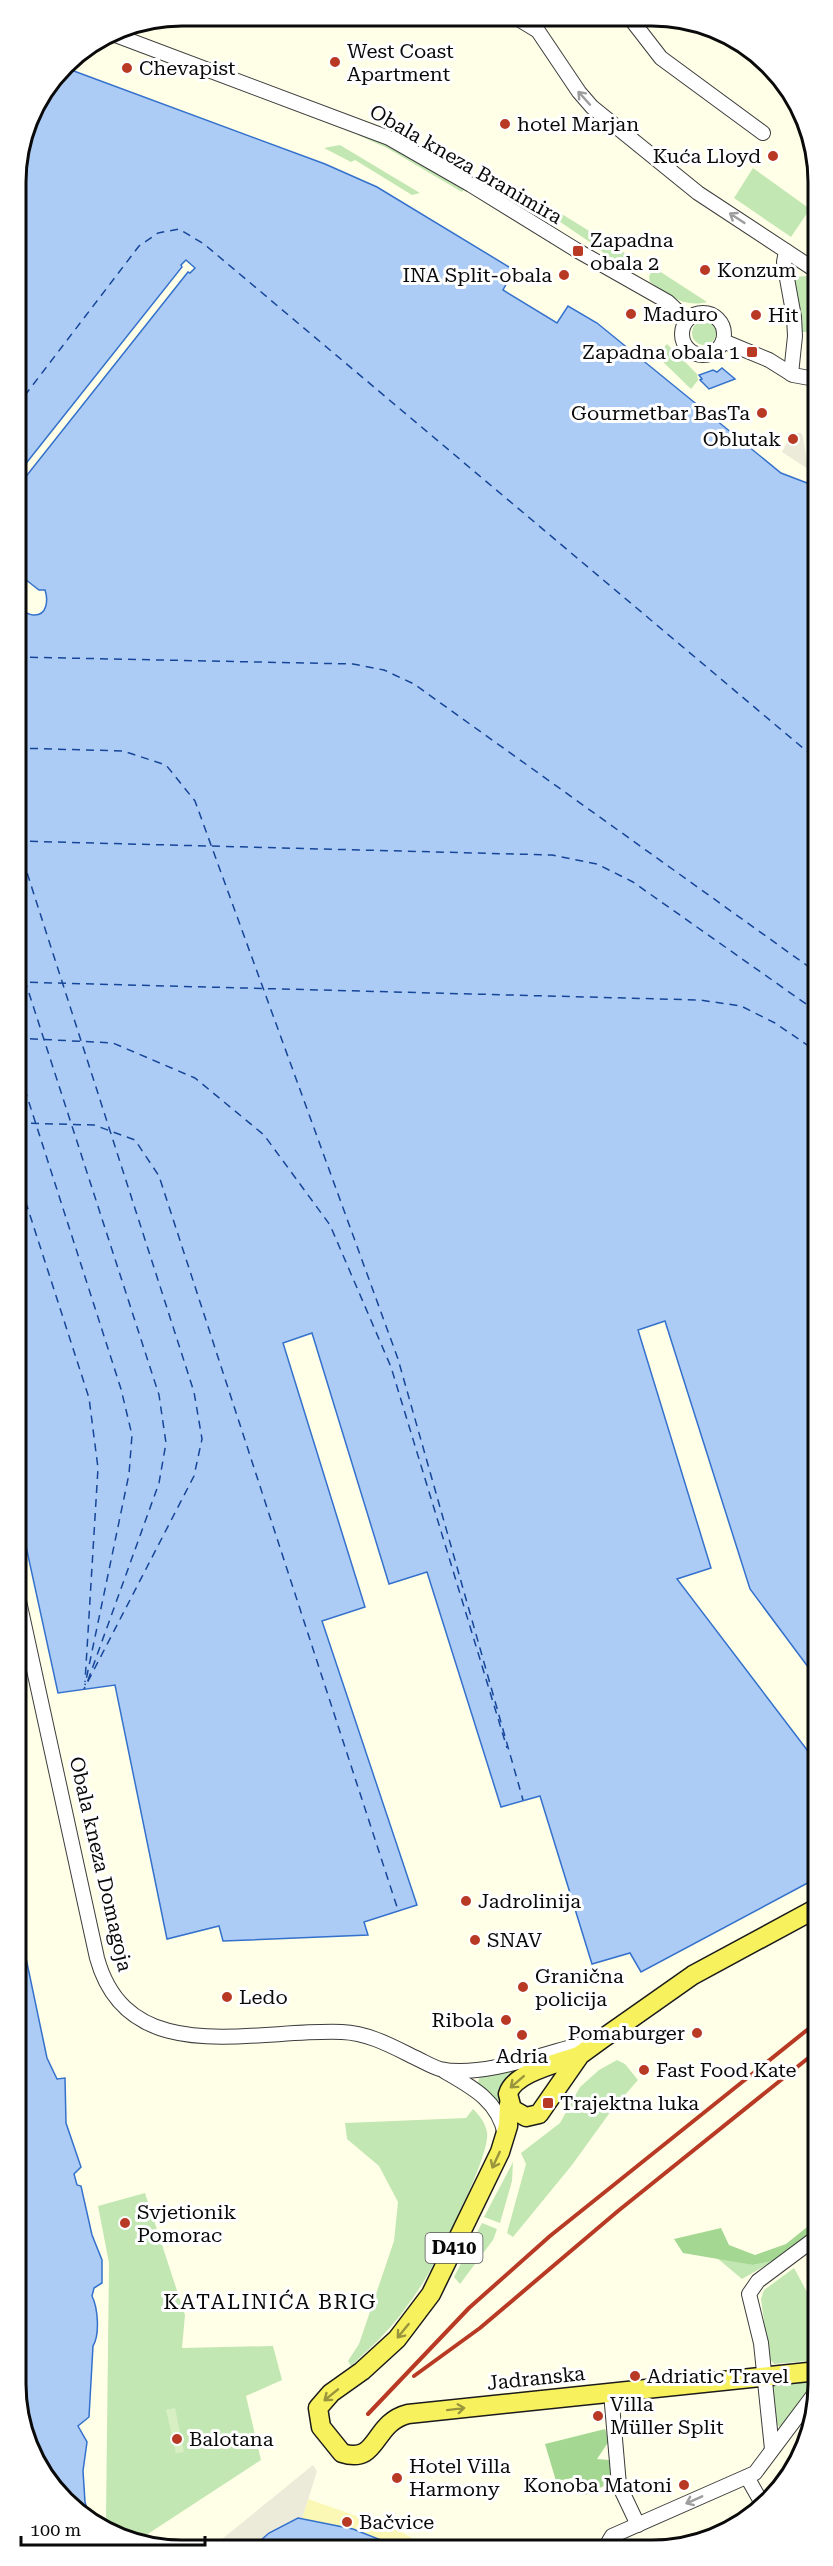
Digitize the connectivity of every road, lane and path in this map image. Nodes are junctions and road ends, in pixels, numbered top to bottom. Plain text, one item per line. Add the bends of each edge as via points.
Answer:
1 (530, 26) edge
2 (636, 26) edge
3 (121, 37) edge
4 (763, 133) dead end
5 (786, 251) junction
6 (808, 265) edge
7 (687, 320) junction
8 (723, 341) junction
9 (791, 374) junction
10 (808, 378) edge
11 (26, 1633) edge
12 (807, 1913) edge
13 (602, 2039) junction
14 (580, 2055) junction
15 (440, 2069) junction
16 (509, 2104) junction
17 (506, 2137) junction
18 (807, 2245) edge
19 (807, 2372) edge
20 (764, 2377) junction
21 (611, 2393) junction
22 (805, 2405) edge
23 (772, 2449) junction
24 (747, 2477) junction
25 (759, 2498) edge
26 (638, 2525) junction
27 (612, 2540) edge

5 -> 1 street via 675,176 592,106 543,37
2 - 4 street via 661,58
3 - 7 street, Obala kneza Branimira via 389,138 668,302
5 - 6 street
5 - 9 street via 784,262 795,336
7 - 8 street via 702,312 713,315 724,329
7 - 8 street via 682,339 696,354 715,351
8 - 9 street
9 - 10 street
11 - 15 street, Obala kneza Domagoja via 97,1958 116,2001 148,2024 173,2031 222,2037 349,2033 381,2042
12 - 13 main road, Obala kneza Domagoja / D410 via 693,1975
13 - 14 main road, Obala kneza Domagoja / D410
13 - 15 street, Obala kneza Domagoja via 485,2069
14 -> 16 main road, Obala kneza Domagoja / D410 via 519,2078 509,2089
14 - 16 main road, Obala kneza Domagoja / D410 via 539,2114 521,2116
15 - 17 street via 489,2100
16 - 17 main road, D410
17 -> 21 main road, Jadranska / D410 via 431,2294 397,2339 323,2401 317,2414 321,2427 342,2453 350,2456 372,2448 388,2422 408,2414
18 - 20 street via 758,2281 749,2294 761,2343
19 - 20 main road, D410
20 - 21 main road, Jadranska / D410
20 - 23 street
21 - 26 street via 619,2485
22 - 23 street
23 - 24 street via 762,2467
24 - 25 street
24 -> 26 street
26 - 27 street

